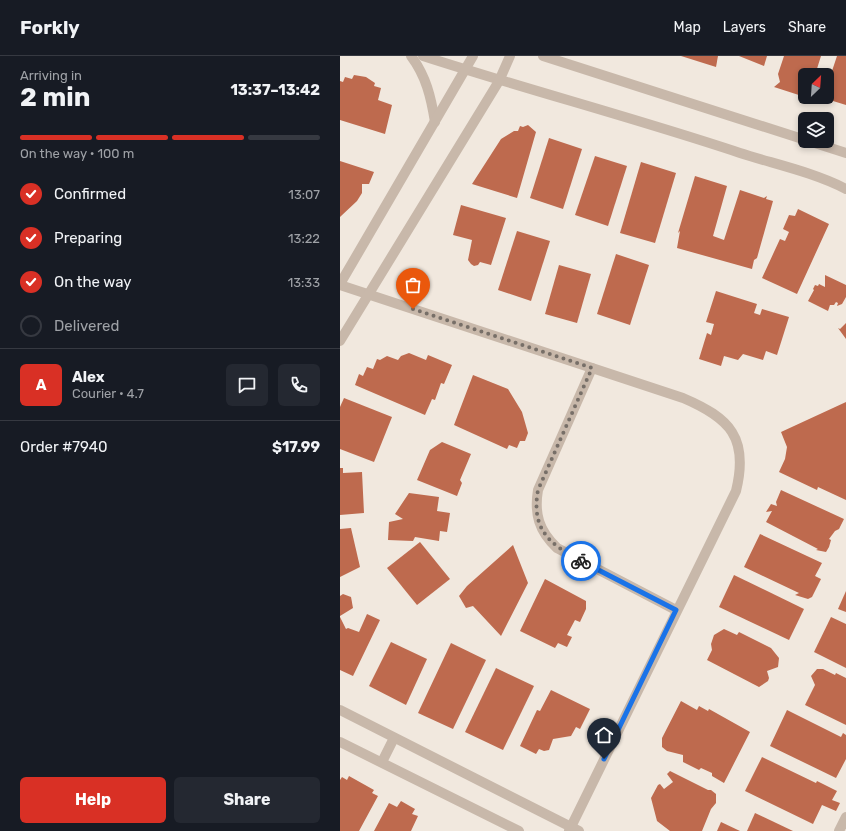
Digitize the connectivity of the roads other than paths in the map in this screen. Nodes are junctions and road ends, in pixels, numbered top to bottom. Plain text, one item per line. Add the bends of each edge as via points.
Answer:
1 (411, 56) edge
2 (423, 56) edge
3 (473, 56) edge
4 (510, 56) edge
5 (544, 56) edge
6 (466, 70) junction
7 (499, 80) junction
8 (435, 122) junction
9 (846, 153) edge
10 (846, 189) edge
11 (340, 285) edge
12 (369, 294) junction
13 (340, 341) edge
14 (592, 368) junction
15 (676, 610) junction
16 (340, 710) edge
17 (394, 738) junction
18 (340, 742) edge
19 (382, 762) junction
20 (846, 817) edge
21 (573, 830) edge
22 (519, 831) edge
23 (839, 831) edge

1 - 8 street via 427,83
2 - 6 street
3 - 6 street
4 - 7 street
5 - 9 street
6 - 7 street
6 - 8 street
7 - 10 street via 679,133 805,173
7 - 12 street
8 - 11 street
11 - 12 street
12 - 13 street
12 - 14 street
14 - 15 street via 538,490 536,515 541,528 557,548
14 - 15 street via 683,398 719,416 734,434 740,451 741,471 736,491
15 - 21 street
16 - 17 street
17 - 19 street
17 - 21 street
18 - 19 street
19 - 22 street
20 - 23 street

